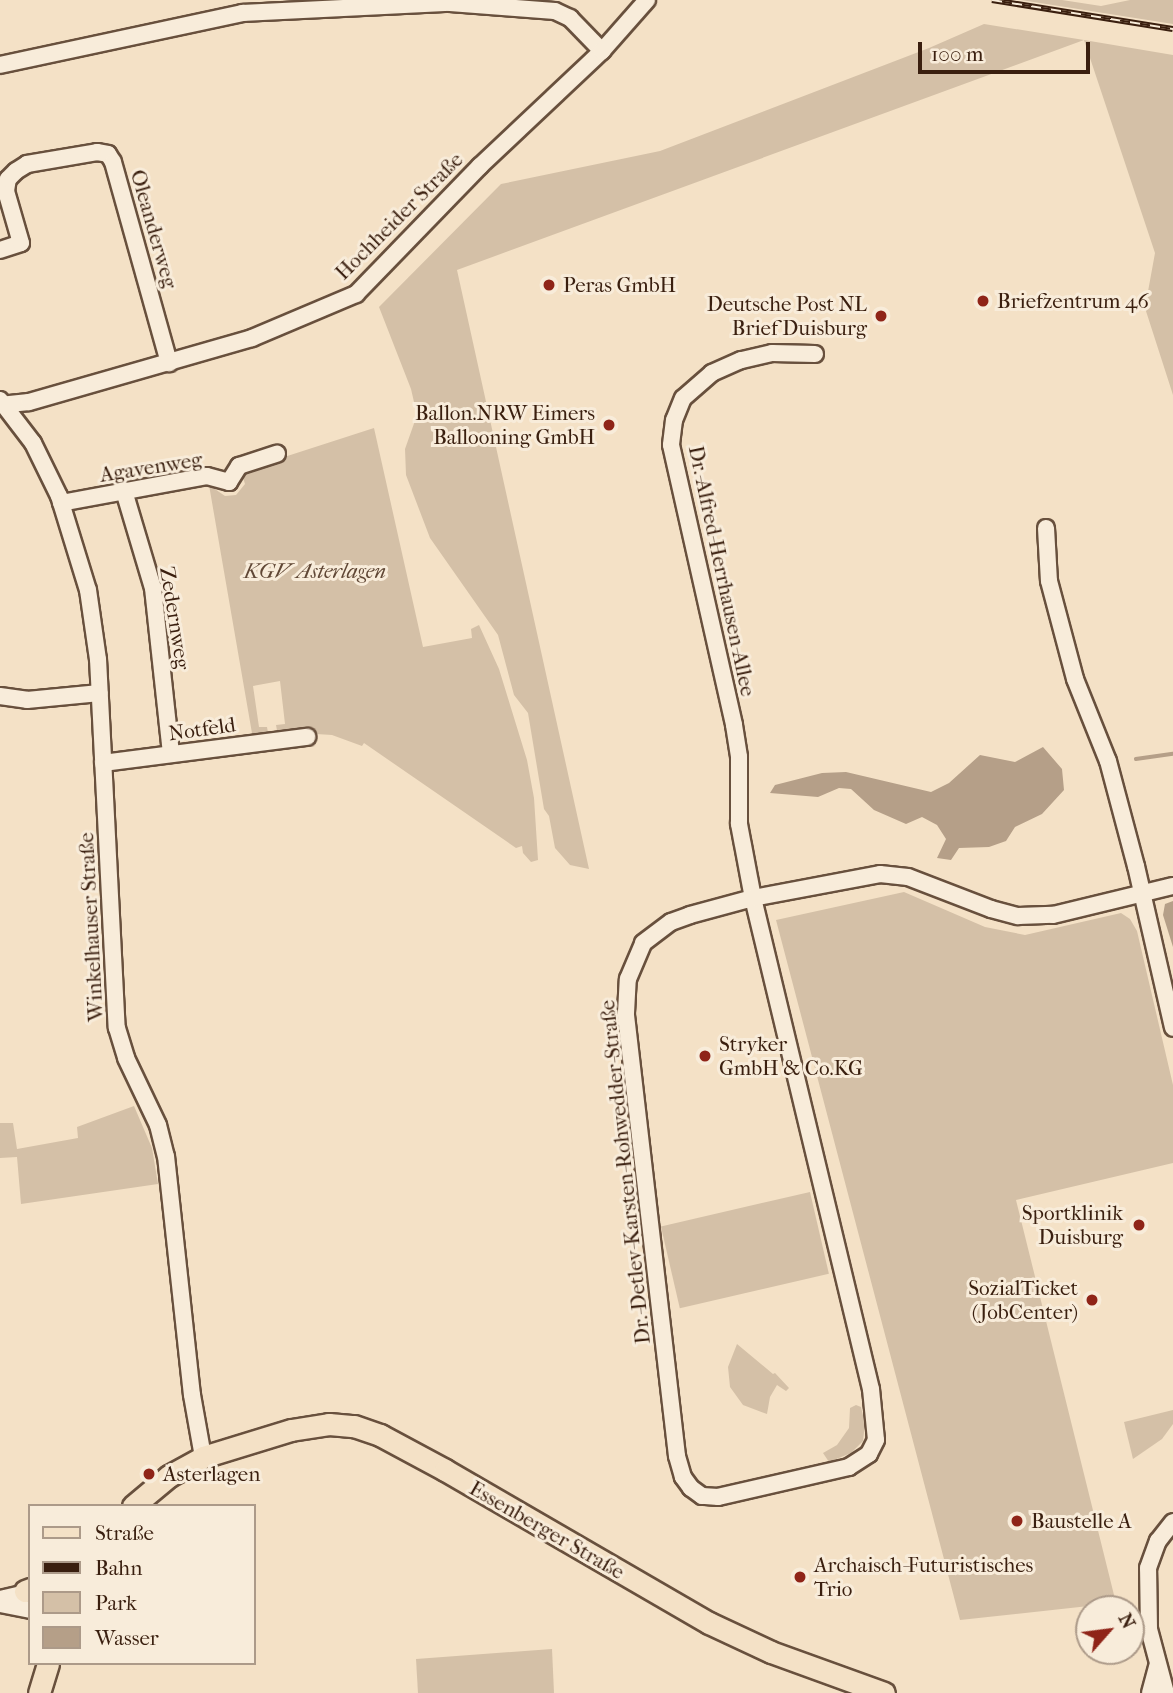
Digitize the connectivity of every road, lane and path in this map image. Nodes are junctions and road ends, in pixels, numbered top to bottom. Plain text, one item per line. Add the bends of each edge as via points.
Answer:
1 (647, 0) edge
2 (602, 51) junction
3 (0, 65) edge
4 (0, 250) edge
5 (815, 354) dead end
6 (169, 363) junction
7 (1, 403) edge
8 (277, 454) dead end
9 (124, 491) junction
10 (61, 503) junction
11 (1046, 528) dead end
12 (100, 693) junction
13 (0, 696) edge
14 (307, 737) dead end
15 (171, 754) junction
16 (103, 763) junction
17 (1173, 886) edge
18 (1142, 893) junction
19 (753, 898) junction
20 (1173, 1028) edge
21 (843, 1272) joint
22 (203, 1457) junction
23 (135, 1504) edge
24 (1173, 1522) edge
25 (28, 1596) edge
26 (0, 1602) edge
27 (1158, 1664) junction
28 (47, 1665) edge
29 (39, 1693) edge
30 (884, 1693) edge
31 (1150, 1693) edge
32 (1166, 1693) edge

1 - 2 street, Hochheider Straße
2 - 3 street via 570,18 555,11 450,3 242,13
2 - 6 street, Hochheider Straße via 480,166 356,294 252,338
4 - 6 street, Oleanderweg via 20,243 6,191 8,179 16,171 27,164 108,154
5 - 19 street, Dr.-Alfred-Herrhausen-Allee via 772,353 712,373 683,398 671,445 734,725 739,824
6 - 7 street, Hochheider Straße via 29,402
7 - 10 street, Winkelhauser Straße via 33,443
8 - 9 street, Agavenweg via 239,466 229,482 207,476
9 - 10 street, Agavenweg
9 - 15 street, Zedernweg via 153,588
10 - 12 street, Winkelhauser Straße via 88,590
11 - 18 street via 1049,581 1075,679 1108,761
12 - 13 street via 27,700
12 - 16 street, Winkelhauser Straße
14 - 15 street, Notfeld
15 - 16 street, Notfeld
16 - 22 street, Winkelhauser Straße via 117,1028 158,1125 166,1156 190,1382
17 - 18 street, Dr.-Detlev-Karsten-Rohwedder-Straße
18 - 19 street, Dr.-Detlev-Karsten-Rohwedder-Straße via 1053,915 1018,916 908,877 880,874
18 - 20 street
19 - 21 street, Dr.-Alfred-Herrhausen-Allee
19 - 21 street, Dr.-Detlev-Karsten-Rohwedder-Straße via 671,922 653,933 636,955 628,979 626,1013 677,1455 684,1477 702,1496 738,1493 849,1467 871,1451 876,1440 873,1401
22 - 23 main road, Essenberger Straße via 169,1476
22 - 30 main road, Essenberger Straße via 317,1426 354,1426 380,1435 709,1623 771,1652
24 - 27 street via 1158,1541 1148,1568 1149,1629
25 - 26 street
27 - 31 street
27 - 32 street
28 - 29 main road

